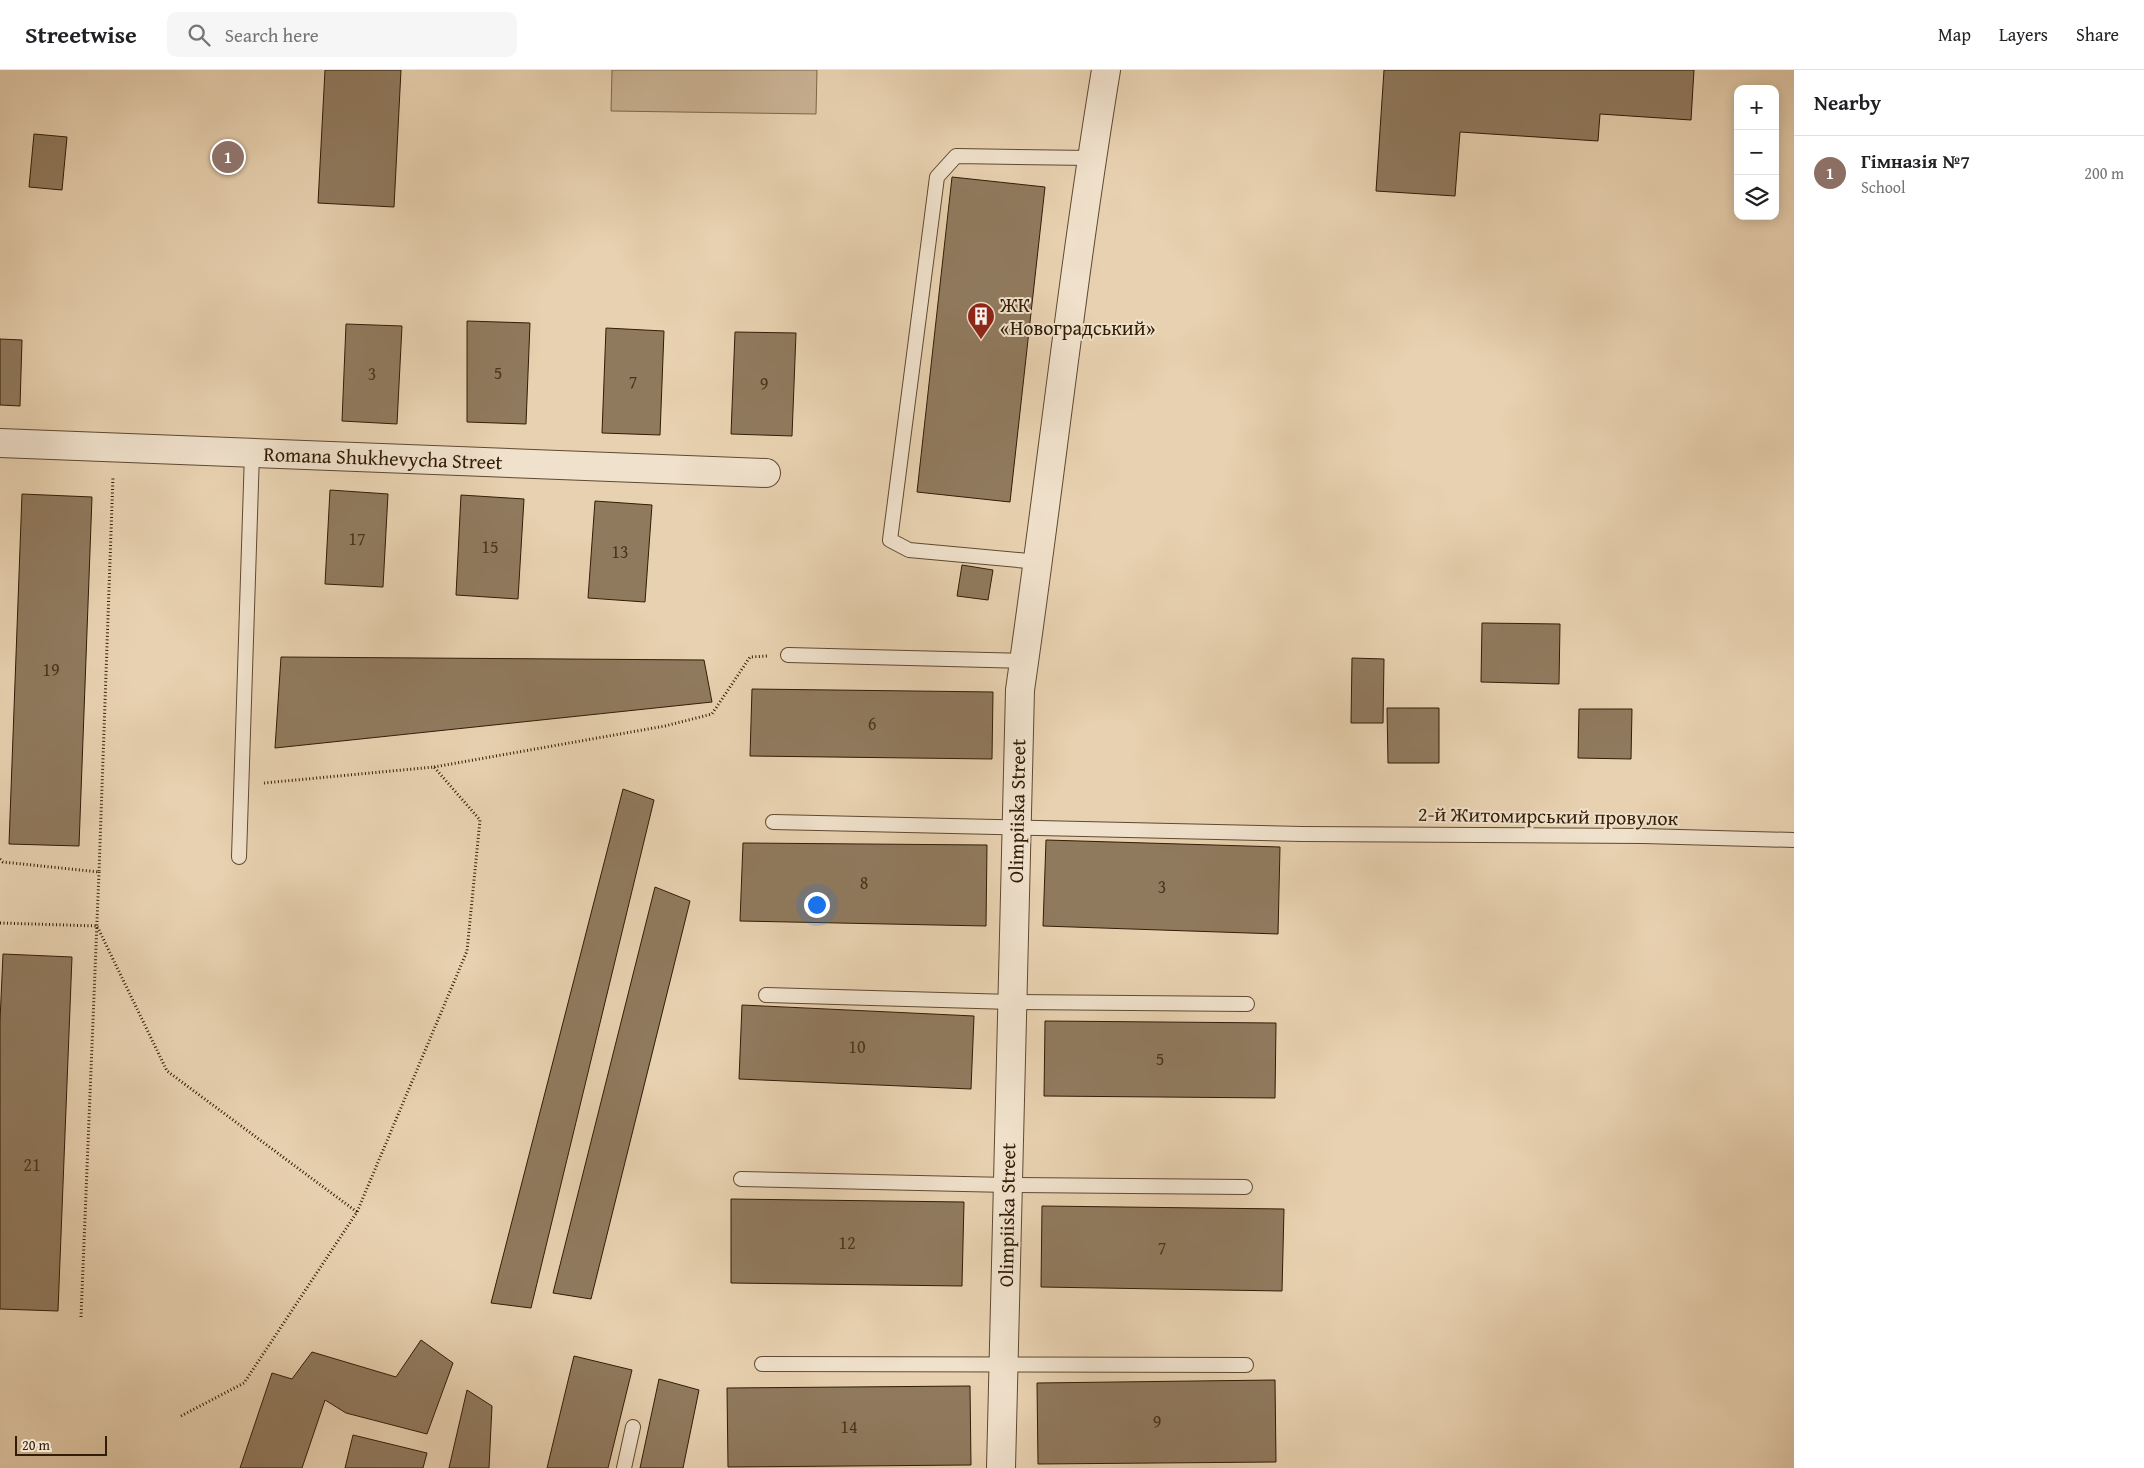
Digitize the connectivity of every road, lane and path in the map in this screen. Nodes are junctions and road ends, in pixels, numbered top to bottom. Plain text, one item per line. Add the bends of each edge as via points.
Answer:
1 (1106, 70) edge
2 (1091, 158) junction
3 (0, 443) edge
4 (114, 447) junction
5 (252, 453) junction
6 (766, 473) dead end
7 (1039, 562) junction
8 (788, 656) joint
9 (1024, 661) junction
10 (434, 767) junction
11 (242, 785) junction
12 (773, 822) dead end
13 (1016, 828) junction
14 (1794, 840) edge
15 (239, 857) dead end
16 (0, 860) edge
17 (99, 872) junction
18 (0, 923) edge
19 (97, 926) junction
20 (766, 995) dead end
21 (1012, 1002) junction
22 (1247, 1004) dead end
23 (741, 1179) dead end
24 (1008, 1185) junction
25 (1245, 1187) dead end
26 (357, 1212) junction
27 (81, 1317) dead end
28 (762, 1364) dead end
29 (1003, 1365) junction
30 (1246, 1365) dead end
31 (181, 1416) dead end
32 (633, 1427) dead end
33 (624, 1468) edge
34 (1001, 1468) edge

1 - 2 street, Olimpiiska Street
2 - 7 street, Olimpiiska Street
2 - 7 lane via 956,156 937,177 890,540 909,550
3 - 4 street, Romana Shukhevycha Street
4 - 5 street, Romana Shukhevycha Street
4 - 17 path
5 - 6 street, Romana Shukhevycha Street
5 - 11 lane
7 - 9 street, Olimpiiska Street
8 - 9 lane
8 - 10 path via 750,657 712,714 665,726
9 - 13 street, Olimpiiska Street via 1020,690
10 - 11 path
10 - 26 path via 480,820 467,951
11 - 15 lane
12 - 13 lane, 2-й Житомирський провулок
13 - 14 lane, 2-й Житомирський провулок
13 - 21 street, Olimpiiska Street
16 - 17 path
17 - 19 path
18 - 19 path
19 - 26 path via 167,1072
19 - 27 path
20 - 21 lane
21 - 22 lane
21 - 24 street, Olimpiiska Street
23 - 24 lane
24 - 25 lane
24 - 29 street, Olimpiiska Street
26 - 31 path via 244,1383
28 - 29 lane
29 - 30 lane
29 - 34 street, Olimpiiska Street
32 - 33 lane

